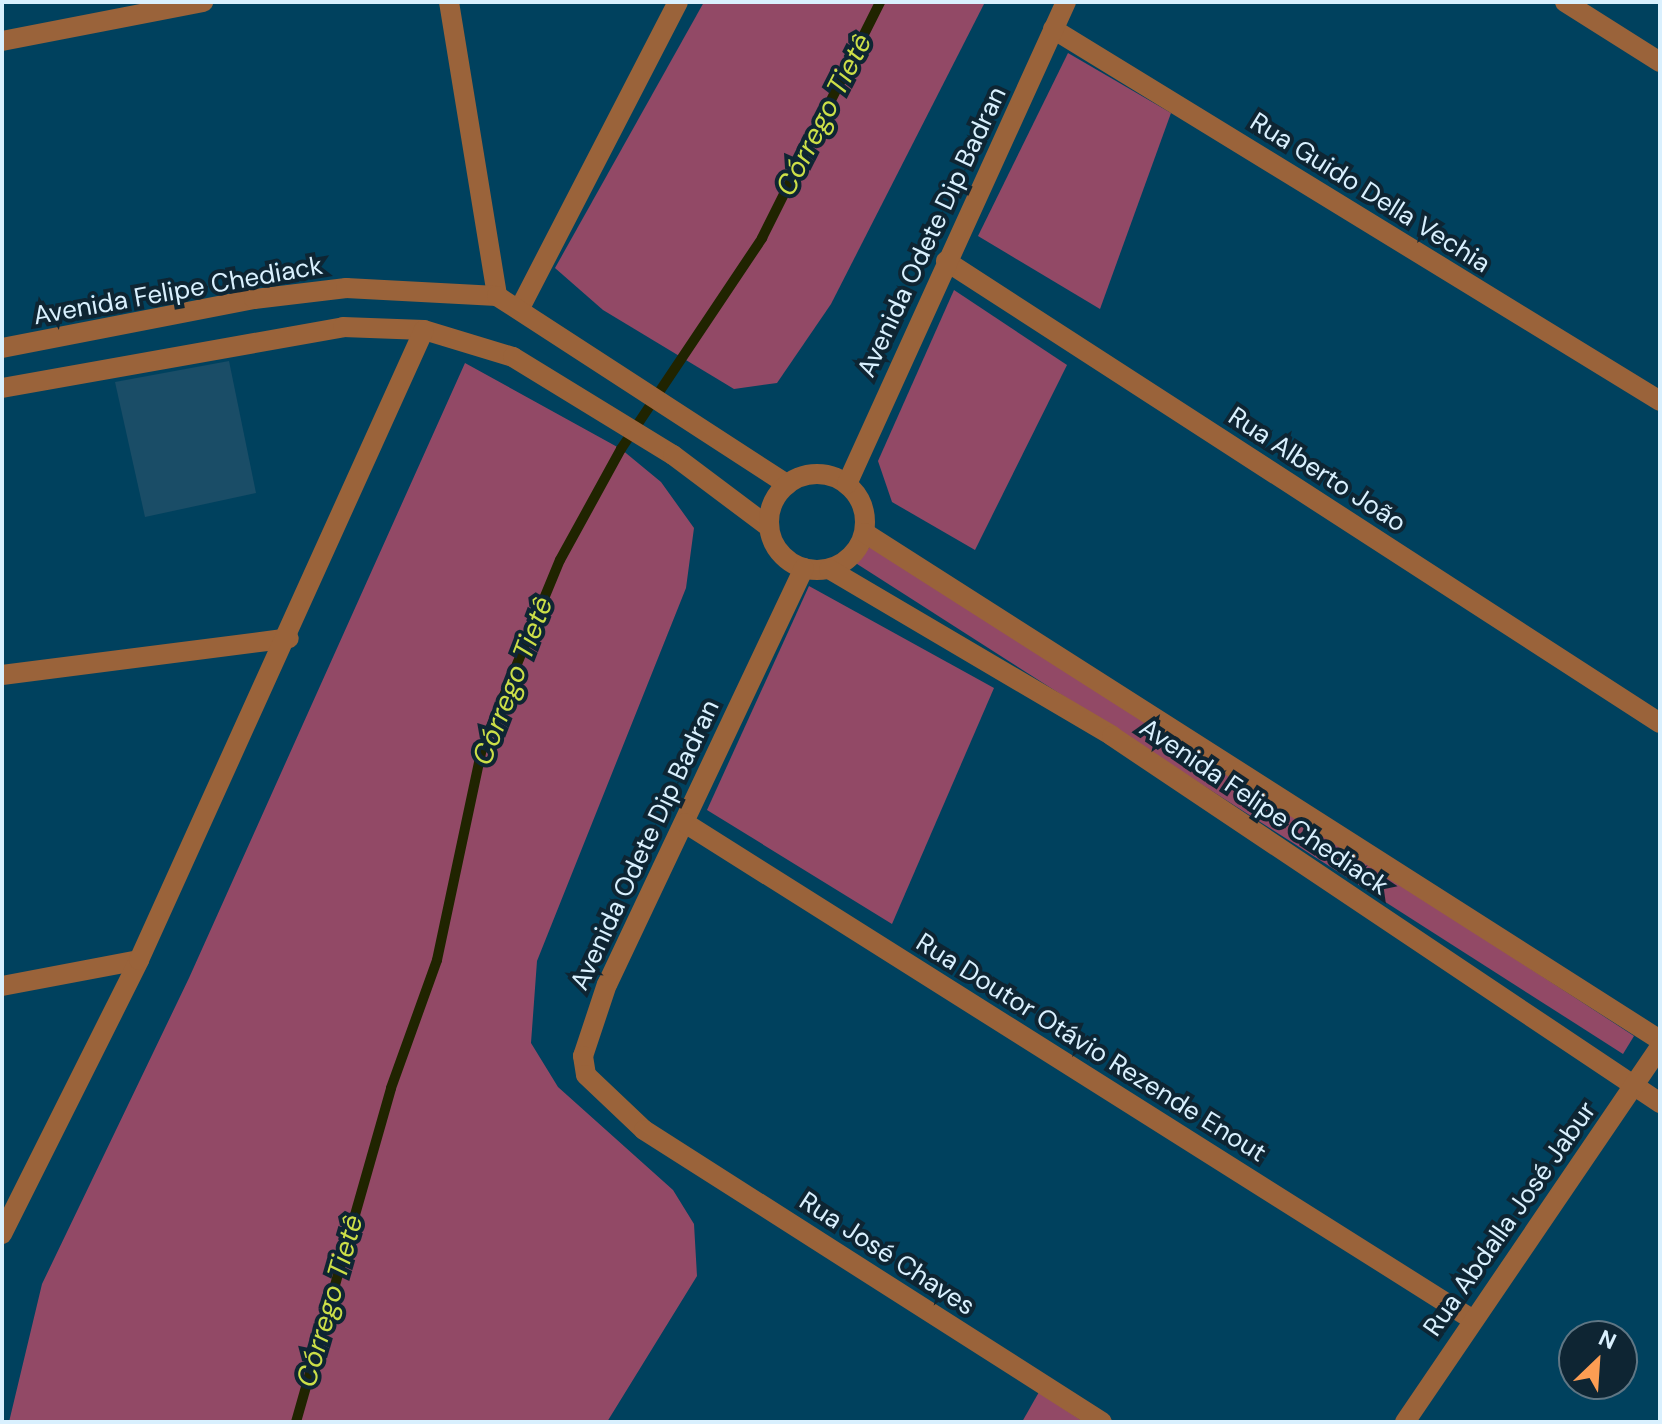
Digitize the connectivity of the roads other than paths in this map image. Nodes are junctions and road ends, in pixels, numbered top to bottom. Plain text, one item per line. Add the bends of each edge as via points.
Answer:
1 (203, 2) edge
2 (449, 2) edge
3 (678, 2) edge
4 (1066, 2) edge
5 (1565, 2) edge
6 (1053, 29) junction
7 (2, 41) edge
8 (1660, 62) edge
9 (946, 261) junction
10 (497, 296) junction
11 (520, 308) junction
12 (424, 330) junction
13 (2, 348) edge
14 (2, 388) edge
15 (1660, 401) edge
16 (787, 484) junction
17 (847, 484) junction
18 (769, 527) junction
19 (865, 533) junction
20 (804, 568) junction
21 (829, 569) junction
22 (289, 638) junction
23 (2, 675) edge
24 (1660, 723) edge
25 (685, 823) junction
26 (139, 960) junction
27 (2, 986) edge
28 (1660, 1040) edge
29 (1660, 1047) edge
30 (1634, 1087) junction
31 (1660, 1103) edge
32 (644, 1130) joint
33 (2, 1234) edge
34 (1470, 1318) junction
35 (1102, 1422) edge
36 (1405, 1422) edge

1 - 7 street
2 - 10 street
3 - 11 street
4 - 6 street, Avenida Odete Dip Badran
5 - 8 street
6 - 9 street, Avenida Odete Dip Badran
6 - 15 street, Rua Guido Della Vechia
9 - 17 street, Avenida Odete Dip Badran
9 - 24 street, Rua Alberto João
10 - 11 street, Avenida Felipe Chediack
10 - 13 street, Avenida Felipe Chediack via 346,288 254,299
11 - 16 street, Avenida Felipe Chediack
12 - 14 street via 343,327
12 - 18 street via 513,357 673,455
12 - 22 street
16 - 17 street via 820,474
16 - 18 street via 773,503
17 - 19 street via 863,505
18 - 20 street via 780,553
19 - 21 street via 856,552
19 - 28 street, Avenida Felipe Chediack
20 - 21 street
20 - 25 street, Avenida Odete Dip Badran
21 - 30 street, Avenida Felipe Chediack via 1112,736
22 - 23 street
22 - 26 street
25 - 32 street, Avenida Odete Dip Badran via 607,984 583,1056 601,1094
25 - 34 street, Rua Doutor Otávio Rezende Enout
26 - 27 street
26 - 33 street
29 - 30 street, Rua Abdalla José Jabur
30 - 31 street, Avenida Felipe Chediack
30 - 34 street, Rua Abdalla José Jabur
32 - 35 street, Rua José Chaves
34 - 36 street, Rua Abdalla José Jabur

